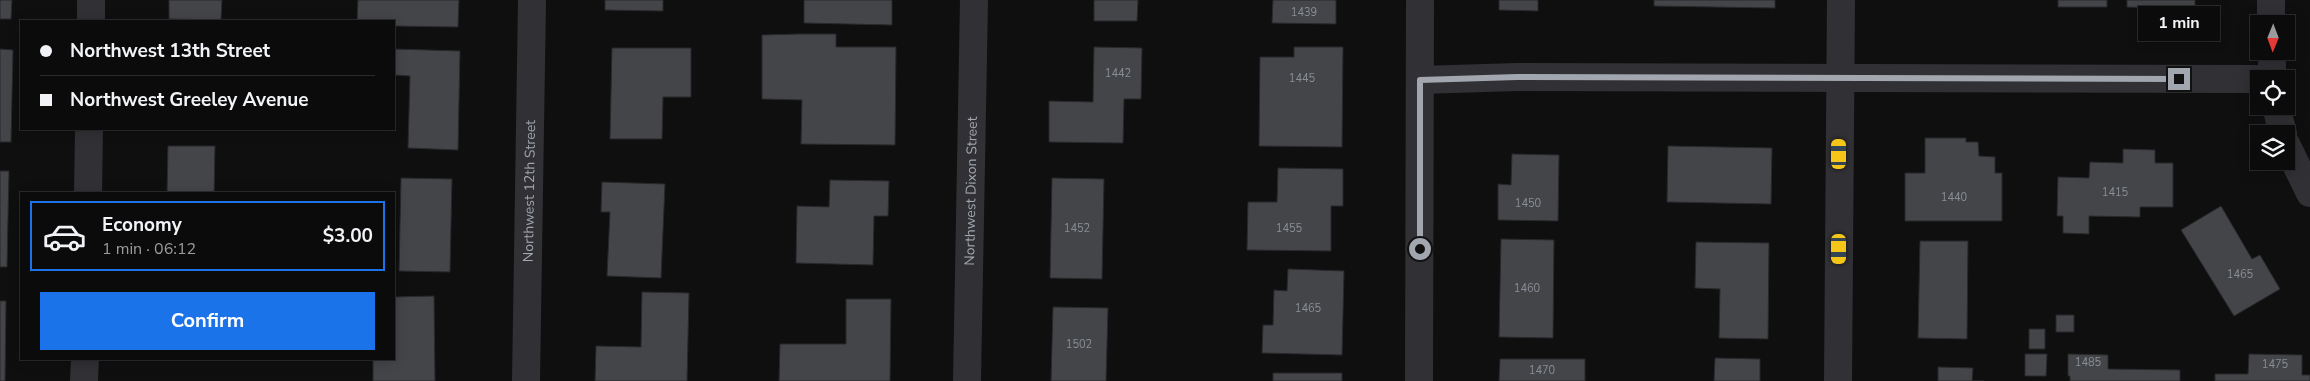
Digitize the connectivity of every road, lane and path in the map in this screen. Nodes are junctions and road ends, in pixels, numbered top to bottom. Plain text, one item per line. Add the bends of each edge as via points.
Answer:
1 (91, 0) edge
2 (532, 0) edge
3 (974, 0) edge
4 (1420, 0) edge
5 (1841, 0) edge
6 (2271, 0) edge
7 (2272, 15) edge
8 (91, 20) edge
9 (1840, 79) junction
10 (2250, 79) edge
11 (1420, 80) junction
12 (89, 130) edge
13 (2295, 162) edge
14 (88, 192) edge
15 (2310, 193) edge
16 (84, 360) edge
17 (84, 381) edge
18 (526, 381) edge
19 (967, 381) edge
20 (1419, 381) edge
21 (1838, 381) edge

1 - 8 street
2 - 18 street, Northwest 12th Street
3 - 19 street, Northwest Dixon Street
4 - 11 street
5 - 9 street
6 - 7 street
9 - 10 street
9 - 11 street via 1517,77
9 - 21 street
11 - 20 street
12 - 14 street
13 - 15 street
16 - 17 street

